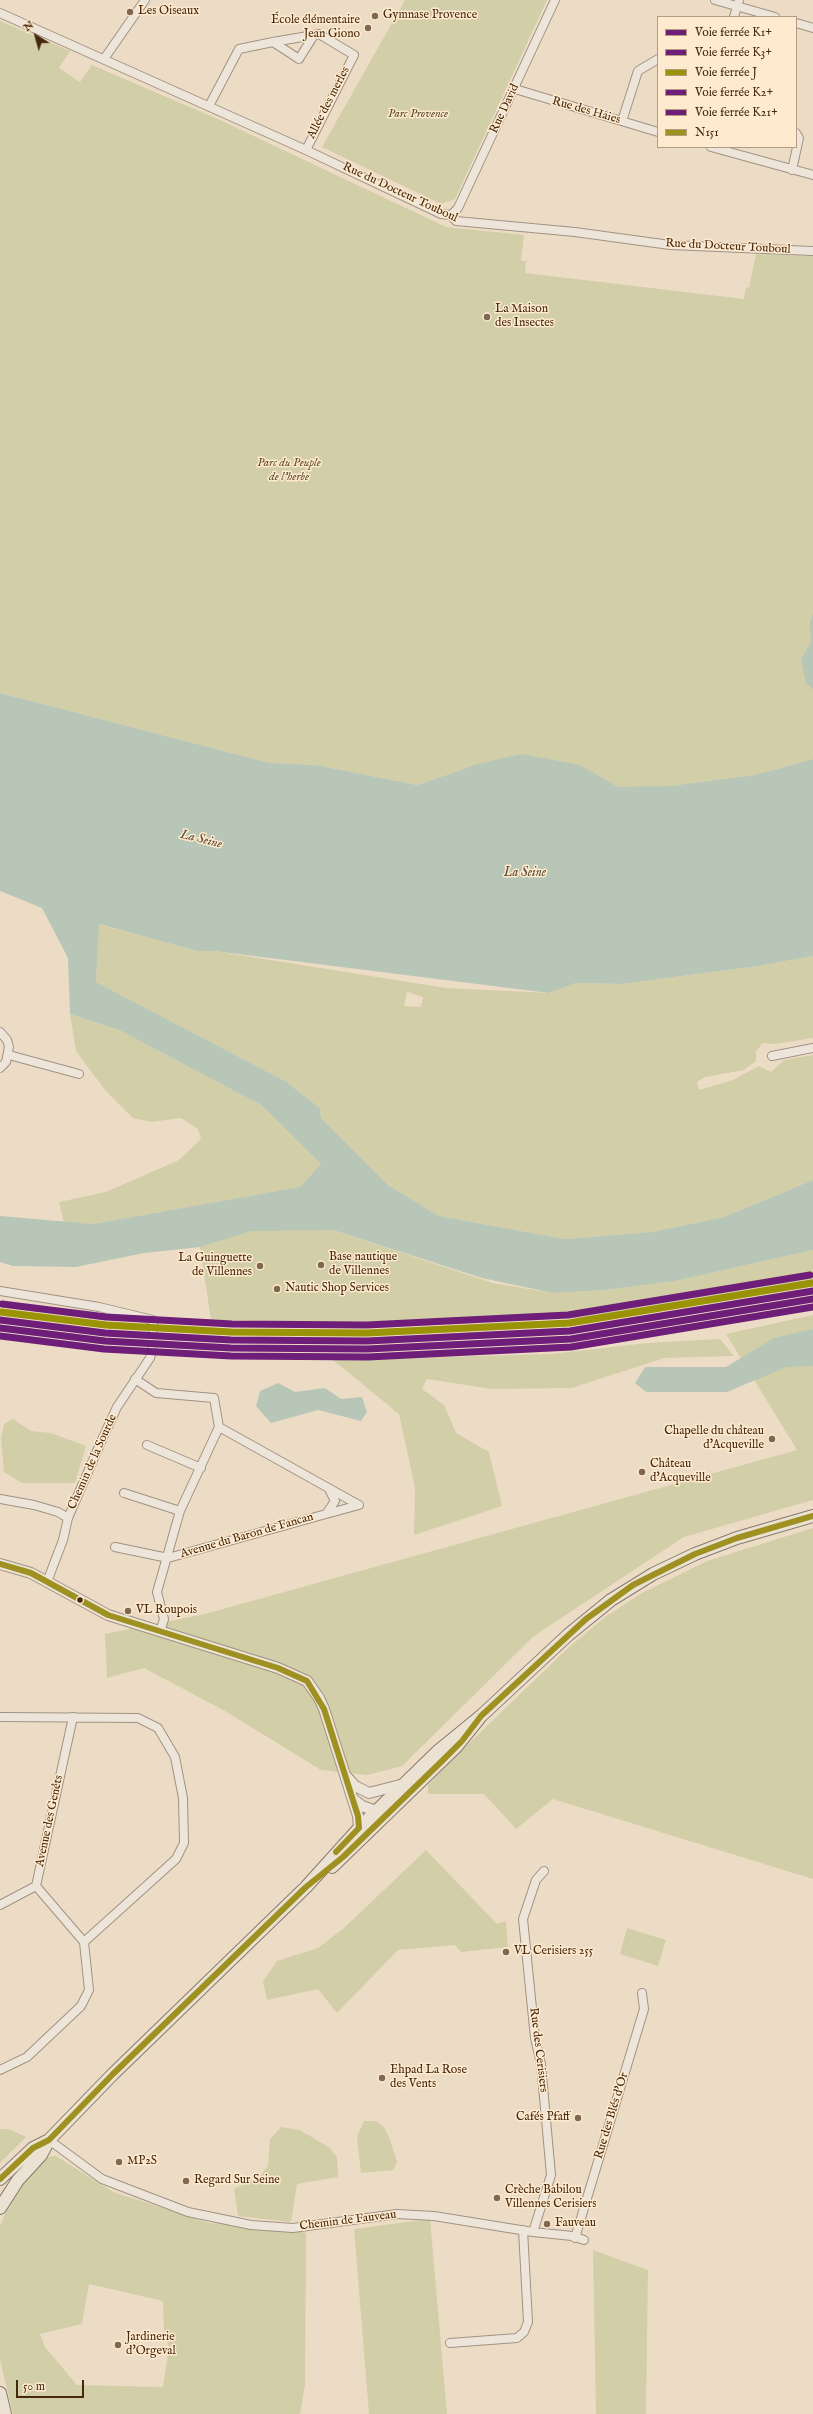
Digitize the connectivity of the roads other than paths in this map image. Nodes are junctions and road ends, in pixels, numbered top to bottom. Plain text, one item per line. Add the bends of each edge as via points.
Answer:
1 (145, 0) edge
2 (555, 0) edge
3 (715, 0) edge
4 (738, 3) edge
5 (0, 13) edge
6 (734, 16) edge
7 (772, 16) edge
8 (797, 23) edge
9 (813, 28) edge
10 (314, 35) junction
11 (273, 42) junction
12 (104, 60) junction
13 (657, 60) edge
14 (515, 90) junction
15 (209, 106) junction
16 (622, 121) junction
17 (657, 132) edge
18 (797, 135) edge
19 (797, 147) edge
20 (715, 148) edge
21 (797, 148) edge
22 (306, 150) junction
23 (792, 170) junction
24 (813, 175) edge
25 (451, 215) junction
26 (813, 251) edge
27 (0, 1032) edge
28 (813, 1048) edge
29 (9, 1055) junction
30 (772, 1056) dead end
31 (0, 1068) edge
32 (80, 1074) dead end
33 (0, 1291) edge
34 (153, 1331) tunnel mouth
35 (152, 1350) tunnel mouth
36 (135, 1379) junction
37 (219, 1427) junction
38 (147, 1445) dead end
39 (201, 1468) junction
40 (329, 1489) junction
41 (124, 1493) dead end
42 (0, 1499) edge
43 (180, 1511) junction
44 (326, 1514) junction
45 (813, 1516) edge
46 (68, 1518) junction
47 (115, 1547) dead end
48 (168, 1558) junction
49 (0, 1564) edge
50 (47, 1582) junction
51 (160, 1632) junction
52 (481, 1716) junction
53 (73, 1717) junction
54 (0, 1718) edge
55 (346, 1776) junction
56 (404, 1784) junction
57 (369, 1793) junction
58 (352, 1798) junction
59 (380, 1815) junction
60 (359, 1828) junction
61 (544, 1871) dead end
62 (36, 1886) junction
63 (306, 1887) junction
64 (0, 1905) edge
65 (84, 1942) junction
66 (642, 1994) dead end
67 (0, 2070) edge
68 (49, 2140) junction
69 (0, 2179) edge
70 (0, 2208) edge
71 (522, 2230) junction
72 (533, 2232) junction
73 (579, 2239) joint
74 (450, 2344) dead end
75 (0, 2393) edge
76 (5, 2414) edge

1 - 12 street
2 - 14 street, Rue David
3 - 4 street
4 - 6 street
4 - 7 street
5 - 12 street, Rue du Docteur Touboul
8 - 9 street
10 - 11 street
10 - 11 street via 299,59
10 - 22 street, Allée des merles via 319,34 354,55
11 - 15 street via 239,49
12 - 15 street, Rue du Docteur Touboul
13 - 16 street via 638,71
14 - 16 street, Rue des Haies
14 - 25 street, Rue David via 458,208
15 - 22 street, Rue du Docteur Touboul
16 - 17 street, Rue des Haies
18 - 19 street
20 - 23 street
21 - 23 street
22 - 25 street, Rue du Docteur Touboul via 441,214
23 - 24 street
25 - 26 street, Rue du Docteur Touboul via 460,222 575,232 670,245
27 - 29 street via 7,1040
28 - 30 street
29 - 31 street
29 - 32 street
33 - 34 street via 99,1307 153,1320
35 - 36 street, Chemin de la Sourde via 150,1358
36 - 37 street via 156,1393 214,1398
36 - 46 street, Chemin de la Sourde via 117,1407
37 - 39 street
37 - 40 street, Avenue du Baron de Fancan
38 - 39 street
39 - 43 street
40 - 44 street, Avenue du Baron de Fancan via 335,1501
40 - 44 street, Avenue du Baron de Fancan via 359,1505
41 - 43 street
42 - 46 street via 34,1505 58,1512
43 - 48 street
44 - 48 street, Avenue du Baron de Fancan
45 - 52 main road via 714,1546 673,1564 634,1586 568,1634
46 - 50 street, Chemin de la Sourde via 63,1540
47 - 48 street
48 - 51 street via 157,1592 164,1620
49 - 50 street via 31,1573
50 - 51 street via 108,1615
51 - 55 street via 278,1668 307,1681 324,1709
52 - 56 main road
52 - 59 main road via 462,1741 393,1809
53 - 54 street
53 - 62 street, Avenue des Genêts
53 - 65 street via 138,1718 158,1728 175,1757 183,1798 184,1843 176,1859
55 - 57 street via 355,1786
55 - 58 street
56 - 57 street
56 - 59 main road
57 - 59 street
58 - 59 street via 366,1809
58 - 60 street
59 - 60 main road
59 - 63 main road via 335,1864
60 - 63 main road
61 - 72 street, Rue des Cerisiers via 536,1880 523,1919 535,2038 541,2064 551,2175
62 - 64 street
62 - 65 street
63 - 68 main road via 113,2074
65 - 67 street via 89,1990 81,2006 27,2057
66 - 73 street, Rue des Blés d'Or via 644,2009
68 - 69 main road via 33,2148
68 - 70 main road via 41,2155 18,2180
68 - 71 street, Chemin de Fauveau via 102,2179 188,2212 251,2225 293,2228 397,2214 434,2216
71 - 72 street, Chemin de Fauveau
71 - 74 street via 528,2322 524,2332 517,2338
72 - 73 street, Chemin de Fauveau
75 - 76 main road

